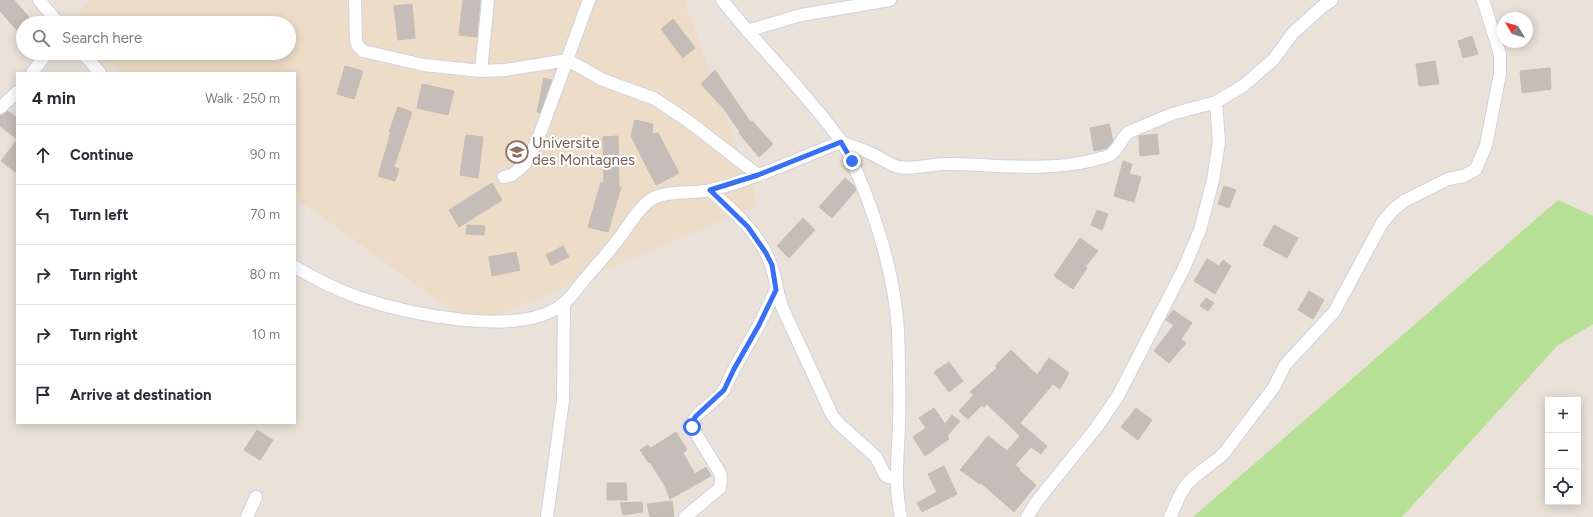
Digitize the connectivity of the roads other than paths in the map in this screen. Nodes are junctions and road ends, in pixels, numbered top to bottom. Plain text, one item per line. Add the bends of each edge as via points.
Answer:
1 (39, 0) edge
2 (355, 0) edge
3 (488, 0) edge
4 (589, 0) edge
5 (722, 0) edge
6 (890, 0) edge
7 (1332, 0) edge
8 (1483, 0) edge
9 (52, 16) edge
10 (747, 31) junction
11 (42, 60) edge
12 (89, 60) edge
13 (568, 60) junction
14 (481, 71) junction
15 (33, 72) edge
16 (99, 72) edge
17 (16, 93) edge
18 (1216, 102) junction
19 (0, 108) edge
20 (841, 142) junction
21 (758, 175) junction
22 (504, 177) dead end
23 (710, 190) junction
24 (296, 267) edge
25 (776, 290) junction
26 (564, 303) junction
27 (898, 477) junction
28 (256, 497) dead end
29 (247, 517) edge
30 (547, 517) edge
31 (685, 517) edge
32 (901, 517) edge
33 (1027, 517) edge
34 (1170, 517) edge

1 - 9 street
2 - 14 street via 356,40 363,51 424,65
3 - 14 street
4 - 13 street
5 - 10 street
6 - 10 street via 801,14
7 - 18 street via 1293,33 1273,60 1253,78
8 - 34 street via 1500,54 1500,74 1486,145 1476,169 1464,176 1448,179 1404,201 1393,210 1382,223 1334,312 1286,365 1274,387 1225,452 1186,484
10 - 20 street via 805,96
11 - 15 street
12 - 16 street
13 - 14 street via 505,70
13 - 21 street via 601,79 655,99
13 - 22 street via 529,157 520,170
17 - 19 street
18 - 20 street via 1172,114 1129,132 1110,155 1075,164 1012,168 942,164 912,169 897,167
18 - 33 street via 1219,142 1213,180 1200,230 1184,268 1118,396
20 - 21 street
20 - 27 street via 852,161 876,221 891,278 898,329
21 - 23 street
23 - 25 street via 748,227 766,253 772,265
23 - 26 street via 652,199
24 - 26 street via 355,296 399,310 442,317 490,322 527,319 550,313
25 - 27 street via 832,415 876,458 888,477
25 - 31 street via 724,390 692,422 692,427 720,473 721,483 720,488
26 - 30 street via 563,400
27 - 32 street
28 - 29 street

